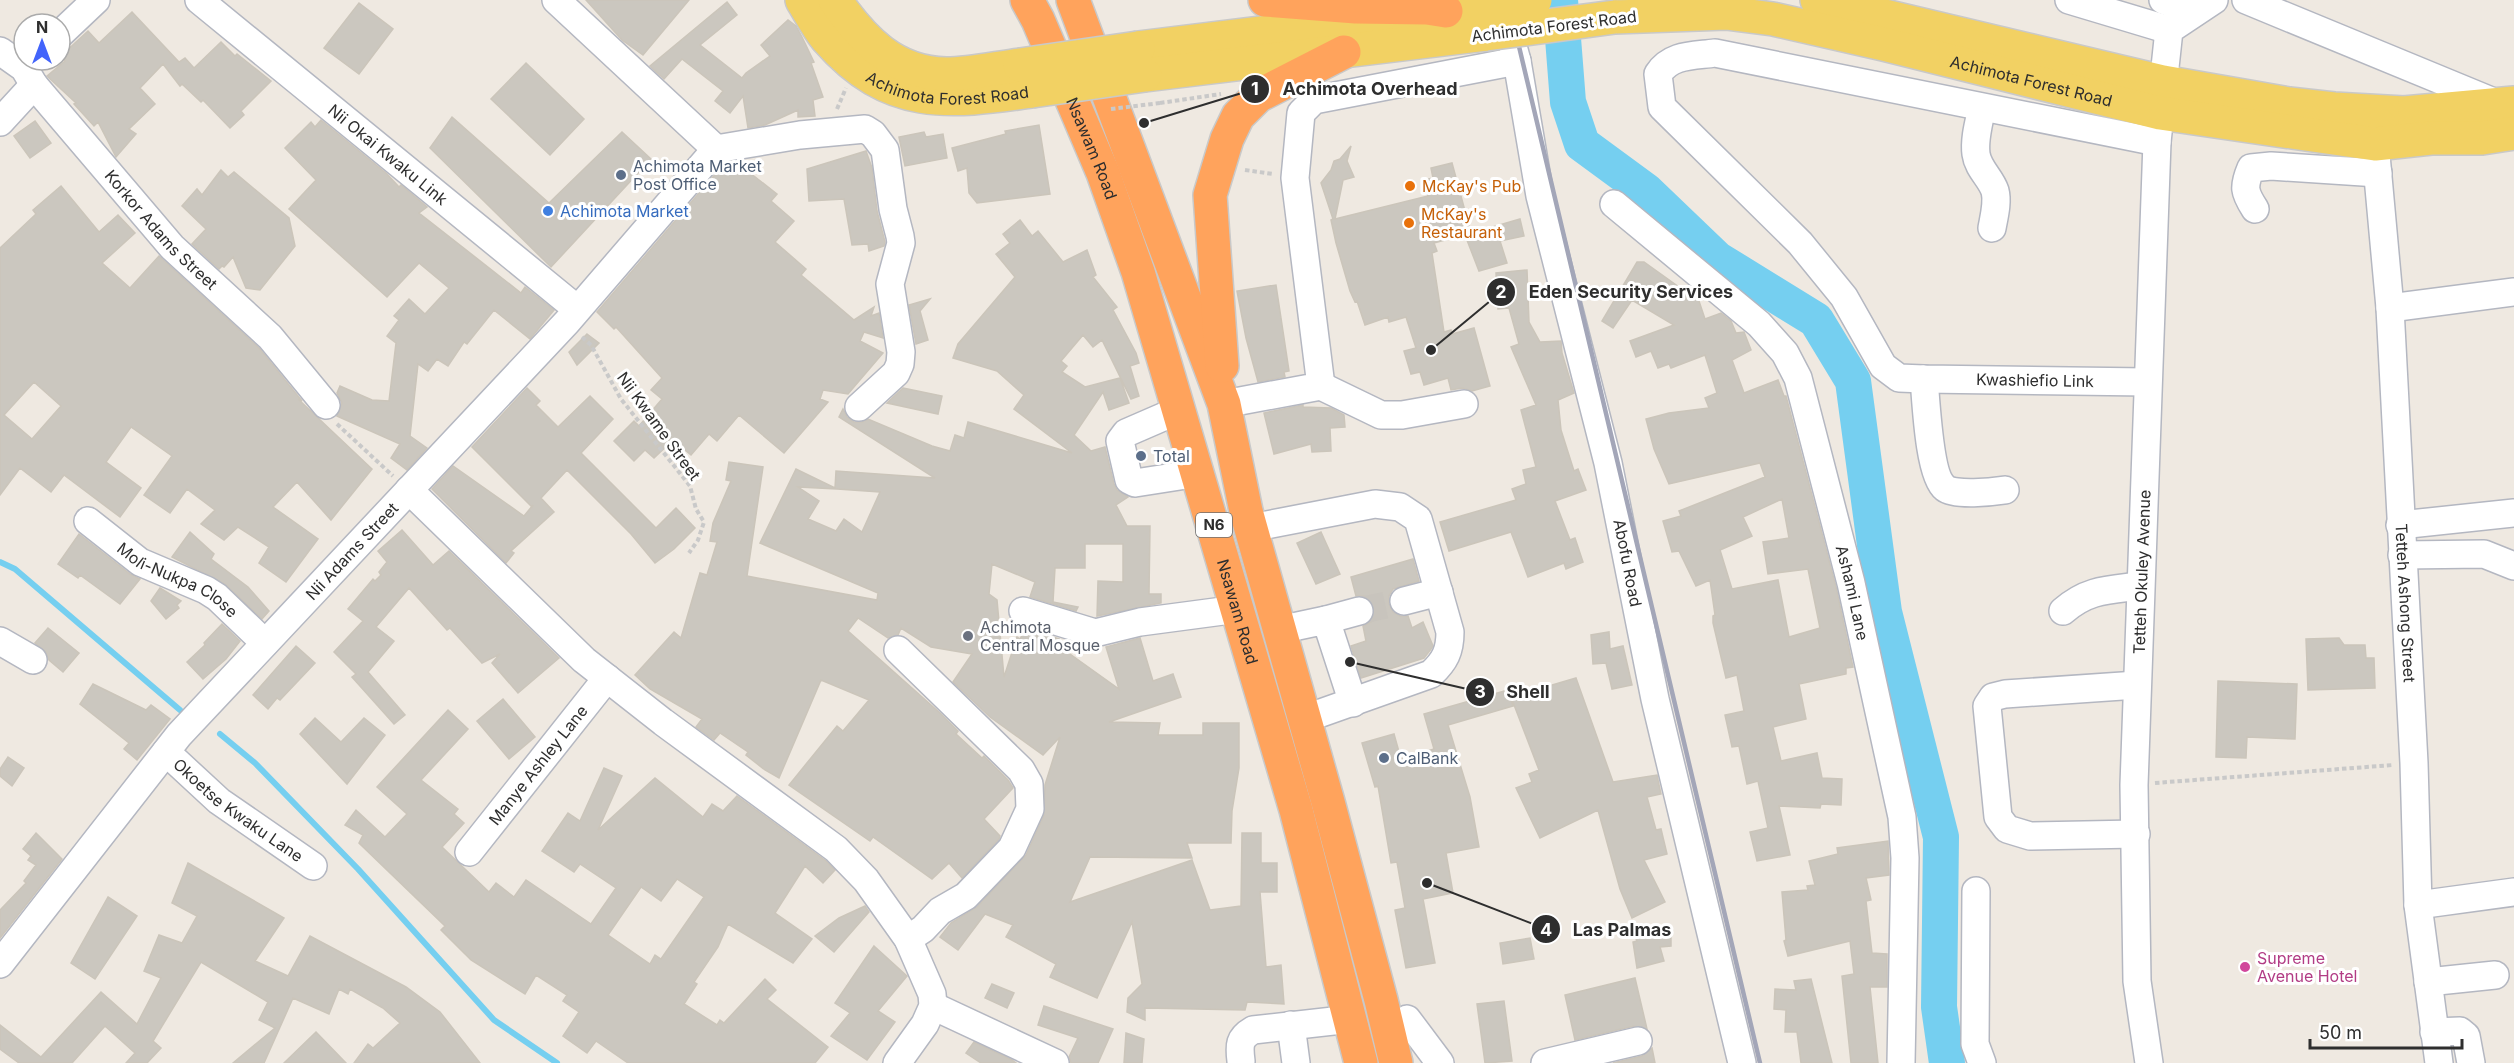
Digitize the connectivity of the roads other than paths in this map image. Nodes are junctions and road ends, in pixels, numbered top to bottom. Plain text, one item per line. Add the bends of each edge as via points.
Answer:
1 (96, 0) edge
2 (199, 0) edge
3 (556, 0) edge
4 (802, 0) edge
5 (835, 0) edge
6 (1027, 0) edge
7 (1073, 0) edge
8 (1265, 0) edge
9 (1535, 0) edge
10 (1817, 0) edge
11 (2069, 0) edge
12 (2163, 0) edge
13 (2246, 0) edge
14 (2204, 6) edge
15 (1446, 11) junction
16 (1489, 14) edge
17 (72, 23) edge
18 (2169, 30) junction
19 (1344, 52) junction
20 (1517, 61) junction
21 (1142, 62) junction
22 (30, 72) edge
23 (32, 72) edge
24 (1026, 78) junction
25 (1982, 108) junction
26 (2160, 112) junction
27 (2510, 114) edge
28 (0, 122) edge
29 (716, 148) junction
30 (2377, 159) junction
31 (1614, 204) dead end
32 (2255, 209) dead end
33 (1992, 228) dead end
34 (2514, 292) edge
35 (2390, 308) junction
36 (572, 315) junction
37 (1924, 379) junction
38 (2147, 382) junction
39 (1321, 386) junction
40 (1224, 404) junction
41 (1464, 404) dead end
42 (326, 405) road end
43 (859, 407) dead end
44 (1179, 410) junction
45 (1199, 473) junction
46 (409, 490) junction
47 (2005, 490) dead end
48 (2514, 513) edge
49 (88, 521) dead end
50 (2400, 525) junction
51 (1251, 528) junction
52 (2402, 555) junction
53 (2514, 566) edge
54 (2140, 586) junction
55 (1438, 592) junction
56 (1404, 601) tunnel mouth
57 (1238, 609) junction
58 (1023, 611) dead end
59 (1359, 611) tunnel mouth
60 (2063, 611) dead end
61 (1326, 620) junction
62 (1279, 630) junction
63 (0, 641) edge
64 (265, 643) junction
65 (898, 650) dead end
66 (33, 660) dead end
67 (607, 678) junction
68 (2137, 685) junction
69 (1353, 703) junction
70 (1304, 719) junction
71 (166, 752) junction
72 (2136, 834) junction
73 (469, 852) dead end
74 (313, 866) dead end
75 (1976, 891) dead end
76 (2514, 892) edge
77 (2418, 905) junction
78 (908, 939) junction
79 (0, 964) edge
80 (2495, 975) dead end
81 (2428, 982) junction
82 (933, 1006) junction
83 (1351, 1019) junction
84 (1407, 1019) dead end
85 (1291, 1026) junction
86 (2434, 1032) junction
87 (1638, 1041) dead end
88 (1241, 1061) dead end
89 (897, 1063) edge
90 (1054, 1063) edge
91 (1296, 1063) edge
92 (1361, 1063) edge
93 (1396, 1063) edge
94 (1440, 1063) edge
95 (1545, 1063) edge
96 (1742, 1063) edge
97 (1901, 1063) edge
98 (1982, 1063) edge
99 (2149, 1063) edge
100 (2439, 1063) edge
101 (2471, 1063) edge

1 - 17 street
2 - 36 street, Nii Okai Kwaku Link
3 - 29 street
4 - 24 main road, Achimota Forest Road via 826,38 852,63 876,81 906,93 942,100 974,99
5 - 24 main road, Achimota Forest Road via 882,55 898,63 925,72
6 - 44 highway, Nsawam Road / N6 via 1103,173 1138,272
7 - 40 highway, Nsawam Road / N6
8 - 15 highway
9 - 16 main road, Achimota Forest Road, bridge
10 - 26 main road, Achimota Forest Road
11 - 18 street
12 - 14 street
13 - 27 street
14 - 18 street
15 - 16 main road, Achimota Forest Road
15 - 21 main road, Achimota Forest Road
16 - 19 main road, Achimota Forest Road
16 - 20 street, Abofu Road
16 - 26 main road, Achimota Forest Road, bridge via 1615,17 1726,13 1773,19
18 - 26 street, Tetteh Okuley Avenue
19 - 21 main road, Achimota Forest Road
19 - 40 highway via 1258,96 1238,116 1227,139 1210,195
20 - 39 street via 1314,100 1301,113 1295,178
20 - 96 street, Abofu Road via 1540,196 1608,463 1654,699
21 - 24 main road, Achimota Forest Road, bridge
22 - 28 street
23 - 42 street, Korkor Adams Street via 172,247 270,337
25 - 26 street
25 - 33 street via 1976,153 1995,190
25 - 37 street, Kwashiefio Link via 1715,53 1680,57 1665,64 1658,74 1662,107 1800,243 1844,297 1883,366 1899,378
26 - 27 main road, Achimota Forest Road via 2334,109
26 - 30 main road, Achimota Forest Road
26 - 38 street, Tetteh Okuley Avenue
27 - 30 main road, Achimota Forest Road via 2482,138 2431,138
29 - 36 street, Nii Adams Street
29 - 43 street via 865,129 885,150 901,243 890,284 900,364 896,373
30 - 32 street via 2251,168 2245,182 2246,195
30 - 35 street, Tetteh Ashong Street
31 - 97 street, Ashami Lane via 1759,324 1785,353 1798,378 1851,583 1902,817 1905,858
34 - 35 street
35 - 50 street, Tetteh Ashong Street
36 - 46 street, Nii Adams Street
37 - 38 street, Kwashiefio Link
37 - 47 street via 1932,461 1940,483 1956,492
38 - 54 street, Tetteh Okuley Avenue
39 - 40 street
39 - 41 street via 1381,415
40 - 51 highway, Nsawam Road / N6
44 - 45 highway, Nsawam Road / N6
44 - 45 street via 1126,433 1120,441 1129,480 1135,483
45 - 57 highway, Nsawam Road / N6
46 - 64 street, Nii Adams Street
46 - 67 street
48 - 50 street
49 - 64 street, Moli-Nukpa Close via 140,562 217,597
50 - 52 street, Tetteh Ashong Street
51 - 55 street via 1375,504 1400,507 1418,519
51 - 62 highway, Nsawam Road / N6
52 - 53 street via 2484,554
52 - 77 street, Tetteh Ashong Street
54 - 60 street via 2090,594 2078,598
54 - 68 street, Tetteh Okuley Avenue
55 - 56 street
55 - 69 street via 1450,632 1444,662 1431,674
57 - 58 street via 1140,622 1095,633
57 - 83 highway, Nsawam Road / N6
59 - 61 street
61 - 62 street
61 - 69 street
62 - 70 highway, Nsawam Road / N6
63 - 66 street
64 - 71 street, Nii Adams Street
65 - 78 street via 1021,770 1029,784 1030,809 1012,848 966,896 940,911
67 - 73 street, Manye Ashley Lane
67 - 78 street via 836,849 866,880
68 - 72 street, Tetteh Okuley Avenue
68 - 72 street via 2005,694 1993,698 1987,706 1998,817 2007,829 2030,836
69 - 70 street
70 - 93 highway, Nsawam Road / N6
71 - 74 street, Okoetse Kwaku Lane via 219,801
71 - 79 street, Nii Adams Street
72 - 99 street, Tetteh Okuley Avenue via 2137,981
75 - 98 street via 1975,1044
76 - 77 street
77 - 81 street, Tetteh Ashong Street
78 - 82 street via 932,994
80 - 81 street
81 - 86 street, Tetteh Ashong Street
82 - 89 street via 926,1024
82 - 90 street
83 - 85 street
83 - 92 highway, Nsawam Road / N6
84 - 94 street
85 - 88 street via 1253,1029 1243,1036 1239,1046
85 - 91 street
86 - 100 street, Tetteh Ashong Street
86 - 101 street via 2460,1031 2466,1036
87 - 95 street

